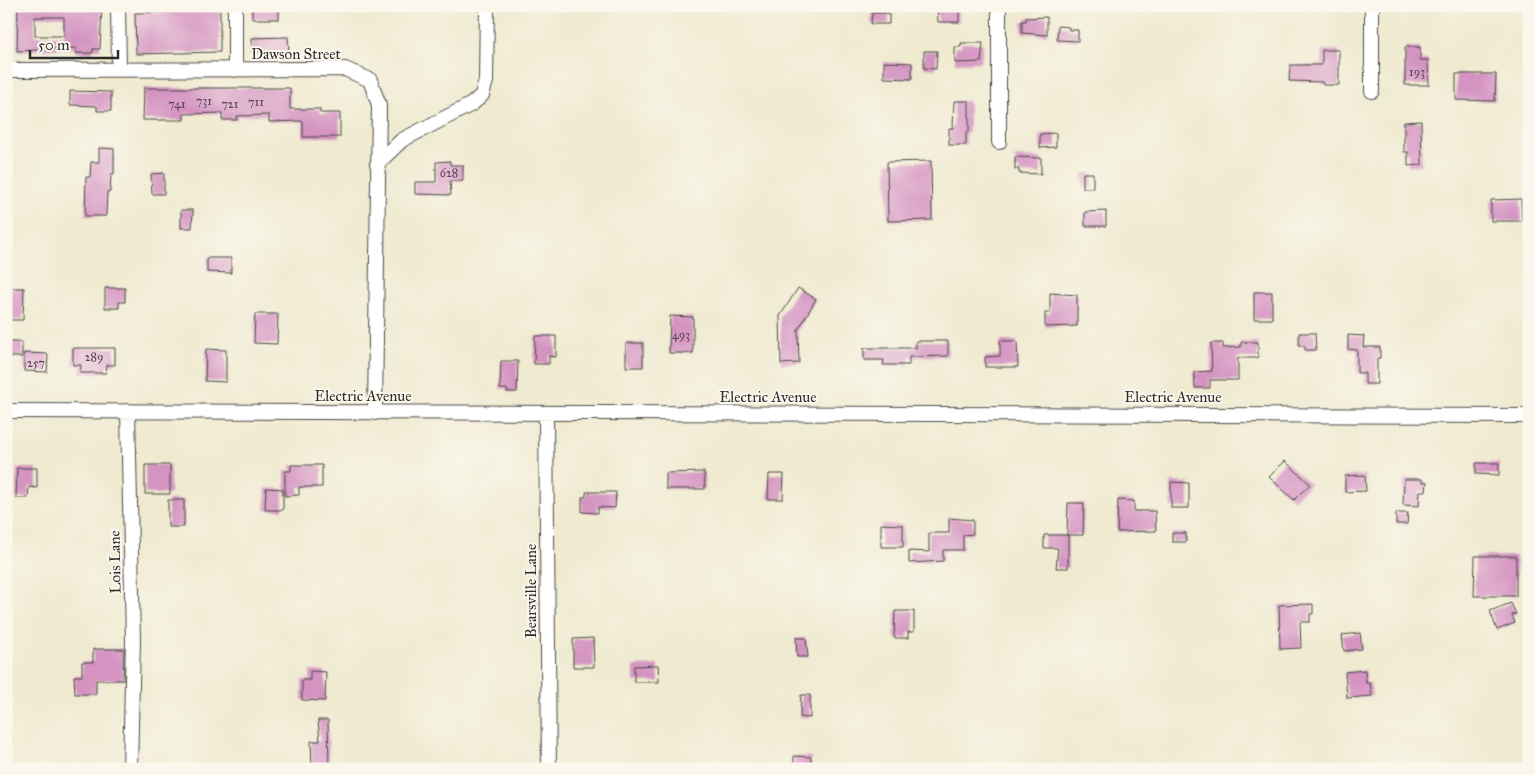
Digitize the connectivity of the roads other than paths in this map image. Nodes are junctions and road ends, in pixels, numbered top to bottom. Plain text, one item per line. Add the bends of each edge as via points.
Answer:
1 (118, 6) edge
2 (235, 6) edge
3 (487, 6) edge
4 (999, 6) edge
5 (1372, 6) edge
6 (6, 70) edge
7 (119, 70) junction
8 (235, 70) junction
9 (1372, 91) dead end
10 (999, 142) dead end
11 (377, 164) junction
12 (6, 411) edge
13 (128, 411) junction
14 (375, 412) junction
15 (546, 413) junction
16 (1529, 416) edge
17 (130, 769) edge
18 (549, 769) edge

1 - 7 street
2 - 8 street
3 - 11 street via 486,81 482,95 472,104 402,140
4 - 10 street
5 - 9 street
6 - 7 street, Dawson Street
7 - 8 street, Dawson Street
8 - 11 street, Dawson Street via 345,69 370,80 379,105
11 - 14 street, Dawson Street
12 - 13 street, Electric Avenue
13 - 14 street, Electric Avenue
13 - 17 street, Lois Lane via 133,640
14 - 15 street, Electric Avenue
15 - 16 street, Electric Avenue
15 - 18 street, Bearsville Lane

